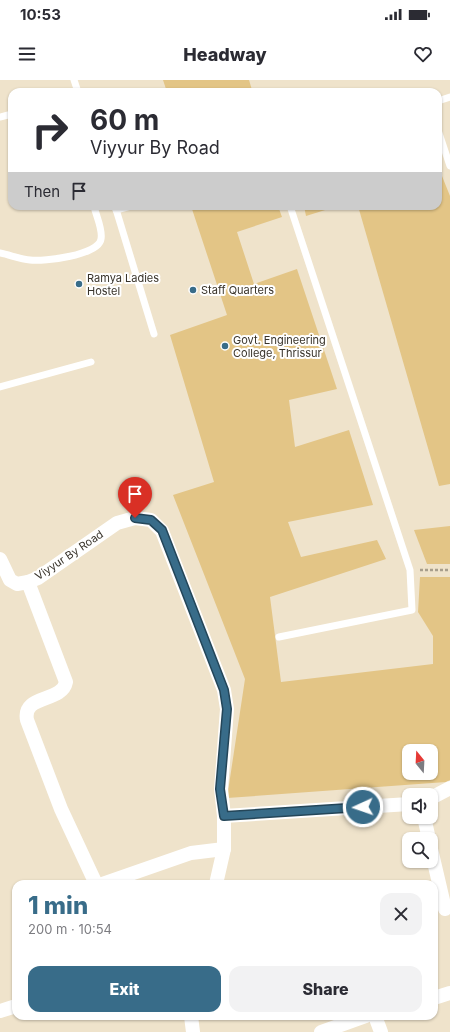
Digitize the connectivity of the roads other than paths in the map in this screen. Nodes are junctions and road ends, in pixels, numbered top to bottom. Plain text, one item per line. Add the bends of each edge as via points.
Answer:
1 (442, 142) edge
2 (450, 166) edge
3 (95, 210) edge
4 (117, 210) edge
5 (291, 210) edge
6 (0, 253) edge
7 (154, 334) dead end
8 (91, 362) dead end
9 (0, 387) edge
10 (0, 559) edge
11 (5, 582) edge
12 (28, 582) junction
13 (280, 637) dead end
14 (450, 788) edge
15 (438, 794) edge
16 (402, 804) edge
17 (224, 816) junction
18 (224, 849) junction
19 (435, 868) edge
20 (94, 880) edge
21 (113, 880) edge
22 (217, 880) edge
23 (445, 909) dead end
24 (450, 994) edge
25 (438, 997) edge
26 (12, 1007) edge
27 (0, 1011) edge
28 (192, 1020) edge
29 (355, 1020) edge
30 (376, 1020) edge
31 (193, 1032) edge
32 (321, 1032) edge
33 (381, 1032) edge

1 - 2 lane
3 - 6 lane via 101,239 95,248 48,260 30,261
4 - 7 lane
5 - 13 lane via 410,570 412,610
8 - 9 lane
10 - 11 street, Viyyur By Road
11 - 12 street, Viyyur By Road
12 - 17 street, Viyyur By Road via 38,578 117,523 135,518 151,520 162,530 224,690 227,709 220,789
12 - 20 street via 66,682 61,691 31,705 27,709 27,720 61,809
14 - 15 street
16 - 17 street
17 - 18 street, Viyyur By Road
18 - 21 street via 191,853
18 - 22 street, Viyyur By Road
19 - 23 street
24 - 25 street
26 - 27 street
28 - 31 street
29 - 32 street
30 - 33 street

